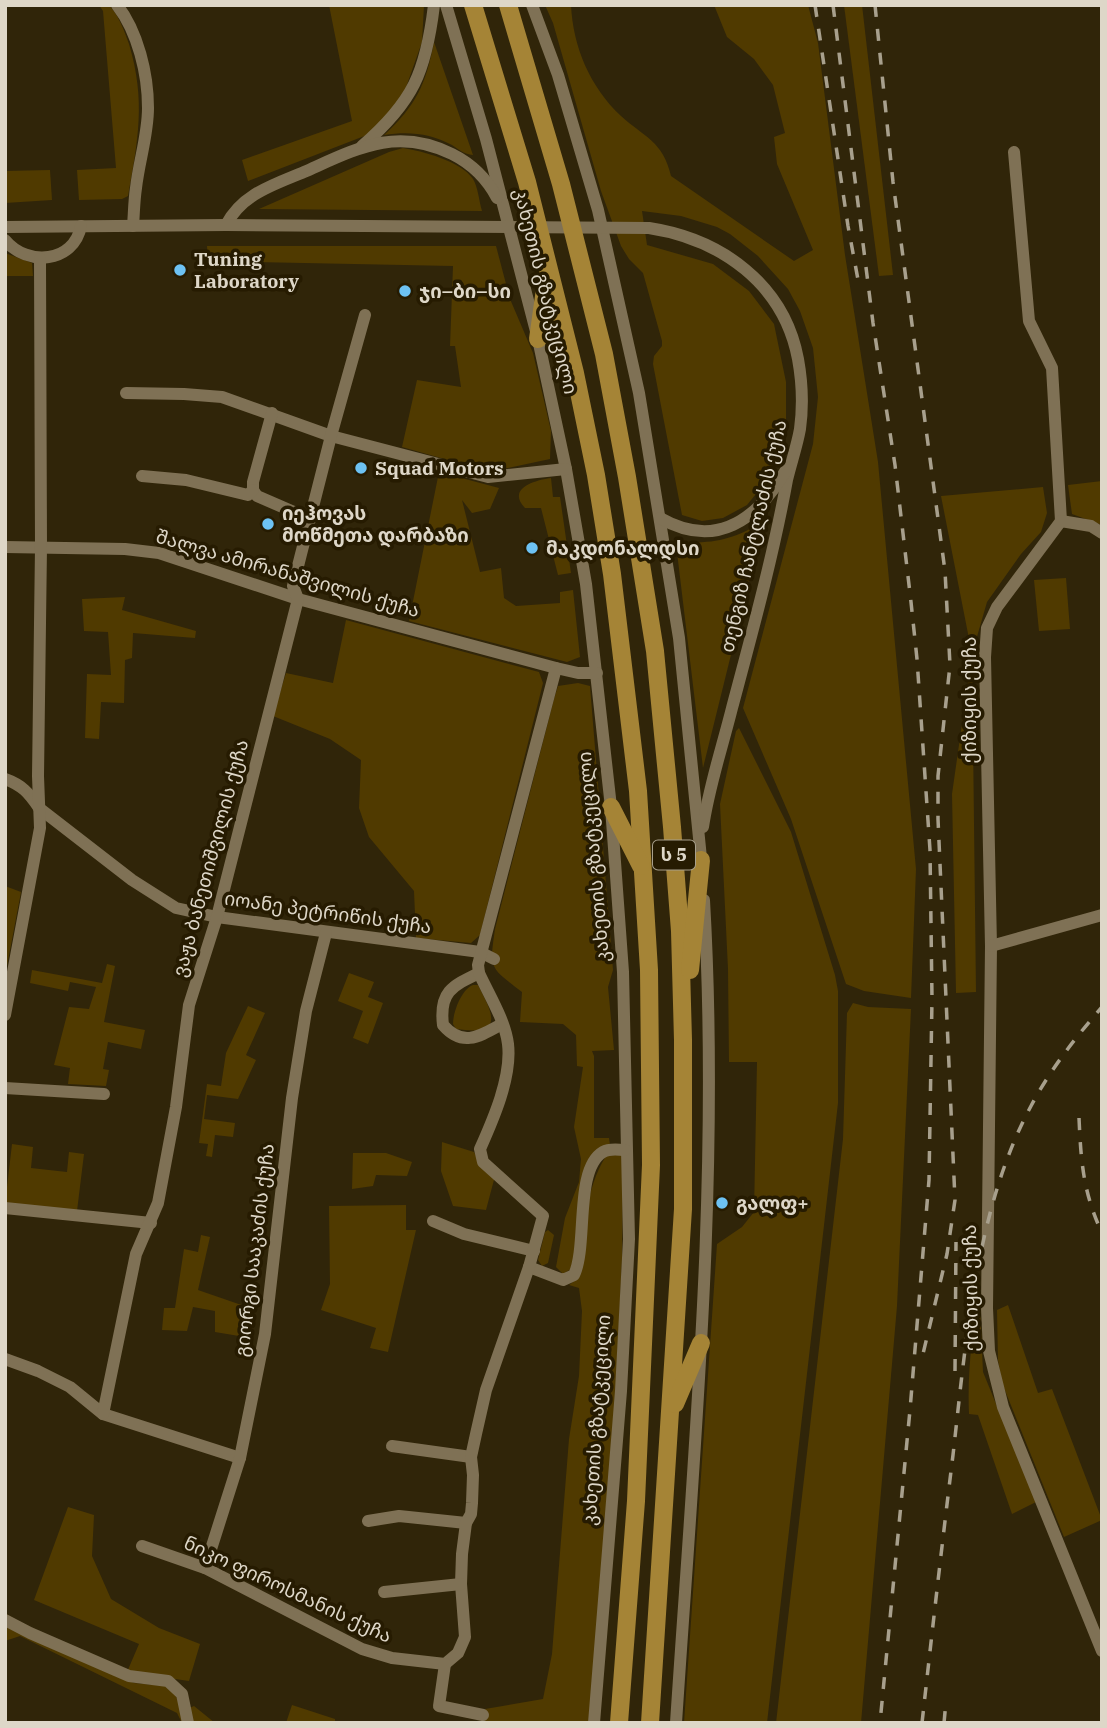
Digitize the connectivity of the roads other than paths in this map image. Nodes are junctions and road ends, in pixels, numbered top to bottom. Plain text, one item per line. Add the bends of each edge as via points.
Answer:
1 (117, 5) edge
2 (434, 5) edge
3 (446, 5) edge
4 (473, 5) edge
5 (508, 5) edge
6 (516, 5) edge
7 (532, 5) edge
8 (526, 63) junction
9 (362, 146) junction
10 (1014, 152) dead end
11 (507, 218) junction
12 (226, 225) junction
13 (81, 226) junction
14 (133, 226) junction
15 (5, 227) edge
16 (5, 240) edge
17 (40, 259) junction
18 (548, 264) junction
19 (365, 315) dead end
20 (538, 339) junction
21 (126, 393) dead end
22 (272, 413) junction
23 (331, 436) junction
24 (791, 461) junction
25 (566, 469) junction
26 (142, 476) dead end
27 (253, 490) junction
28 (660, 518) junction
29 (310, 519) junction
30 (1061, 521) junction
31 (1102, 533) edge
32 (5, 547) edge
33 (41, 547) junction
34 (298, 599) junction
35 (556, 668) junction
36 (597, 673) junction
37 (5, 779) edge
38 (611, 807) junction
39 (39, 808) junction
40 (701, 854) junction
41 (645, 875) junction
42 (1102, 915) edge
43 (217, 917) junction
44 (326, 933) junction
45 (991, 946) junction
46 (480, 952) junction
47 (494, 959) dead end
48 (9, 973) edge
49 (479, 973) junction
50 (5, 1015) edge
51 (502, 1024) junction
52 (683, 1040) junction
53 (5, 1088) edge
54 (104, 1094) dead end
55 (625, 1150) junction
56 (5, 1208) edge
57 (433, 1221) dead end
58 (151, 1223) junction
59 (534, 1251) junction
60 (529, 1267) junction
61 (701, 1343) junction
62 (5, 1359) edge
63 (103, 1414) junction
64 (671, 1414) junction
65 (392, 1446) dead end
66 (471, 1457) junction
67 (240, 1458) junction
68 (368, 1521) dead end
69 (466, 1523) junction
70 (142, 1546) dead end
71 (205, 1568) junction
72 (461, 1584) junction
73 (384, 1592) dead end
74 (5, 1620) edge
75 (1102, 1651) edge
76 (445, 1664) junction
77 (483, 1715) dead end
78 (188, 1723) edge
79 (594, 1723) edge
80 (619, 1723) edge
81 (650, 1723) edge
82 (676, 1723) edge

1 - 14 street via 134,34 148,106
2 - 9 street via 416,84 394,116
3 - 11 street, კახეთის გზატკეცილი
4 - 18 highway, კახეთის გზატკეცილი / ს 5
5 - 8 highway, კახეთის გზატკეცილი / ს 5
6 - 8 highway
7 - 28 street via 598,210 639,393
8 - 52 highway, კახეთის გზატკეცილი / ს 5 via 601,341 628,477 657,665 678,905
9 - 11 street via 407,140 447,152 486,180
9 - 12 street via 248,197
10 - 30 street via 1029,321 1052,368
11 - 20 street, კახეთის გზატკეცილი
12 - 14 street, თენგიზ ჩანტლაძის ქუჩა
12 - 24 street, თენგიზ ჩანტლაძის ქუჩა via 649,228 683,234 743,268 778,307 790,331 801,393 800,429
13 - 14 street, თენგიზ ჩანტლაძის ქუჩა
13 - 15 street, თენგიზ ჩანტლაძის ქუჩა
13 - 17 street via 68,250
16 - 17 street
17 - 33 street
18 - 20 highway
18 - 41 highway, კახეთის გზატკეცილი / ს 5 via 575,373 610,562 631,718
19 - 23 street, ვაჟა ბანეთიშვილის ქუჩა
20 - 25 street, კახეთის გზატკეცილი
21 - 22 street via 222,397
22 - 23 street
22 - 27 street
23 - 25 street via 488,477
23 - 29 street, ვაჟა ბანეთიშვილის ქუჩა
24 - 28 street via 762,505 722,530 677,528
24 - 40 street, თენგიზ ჩანტლაძის ქუჩა via 732,711 709,788
25 - 36 street, კახეთის გზატკეცილი
26 - 27 street via 186,480 248,495
27 - 29 street via 262,499
28 - 40 street via 679,638
29 - 34 street, ვაჟა ბანეთიშვილის ქუჩა via 293,586
30 - 31 street via 1091,526
30 - 45 street, ქიზიყის ქუჩა via 1000,603 987,628
32 - 33 street, შალვა ამირანაშვილის ქუჩა
33 - 34 street, შალვა ამირანაშვილის ქუჩა via 159,552
33 - 39 street
34 - 35 street, შალვა ამირანაშვილის ქუჩა
34 - 43 street, ვაჟა ბანეთიშვილის ქუჩა
35 - 36 street, შალვა ამირანაშვილის ქუჩა
35 - 46 street
36 - 38 street, კახეთის გზატკეცილი
37 - 39 street, იოანე პეტრიწის ქუჩა via 18,783
38 - 41 highway
38 - 55 street, კახეთის გზატკეცილი via 623,972
39 - 43 street, იოანე პეტრიწის ქუჩა via 176,908
39 - 48 street via 40,828
40 - 52 highway
40 - 61 street via 710,1114
41 - 80 highway, კახეთის გზატკეცილი / ს 5 via 652,1071 649,1240
42 - 45 street
43 - 44 street, იოანე პეტრიწის ქუჩა
43 - 58 street, ვაჟა ბანეთიშვილის ქუჩა via 189,1005 176,1108 159,1203
44 - 46 street, იოანე პეტრიწის ქუჩა
44 - 67 street, გიორგი სააკაძის ქუჩა via 306,1011 265,1334
45 - 75 street, ქიზიყის ქუჩა via 989,1351 1003,1407
46 - 47 street, იოანე პეტრიწის ქუჩა
46 - 49 street
48 - 50 street
49 - 51 street
49 - 51 street via 448,992 443,1025 456,1037 468,1039
51 - 59 street via 508,1049 502,1097 480,1156 543,1216
52 - 64 highway, კახეთის გზატკეცილი / ს 5 via 683,1209
53 - 54 street
55 - 60 street via 606,1151 594,1160 574,1275 563,1280
55 - 79 street, კახეთის გზატკეცილი via 629,1239 621,1391
56 - 58 street
57 - 59 street via 464,1234
58 - 63 street, ვაჟა ბანეთიშვილის ქუჩა via 136,1254
59 - 60 street
60 - 66 street via 486,1390
61 - 64 highway
61 - 82 street
62 - 63 street via 71,1387
63 - 67 street
64 - 81 highway, კახეთის გზატკეცილი / ს 5
65 - 66 street
66 - 69 street via 472,1503
67 - 71 street, გიორგი სააკაძის ქუჩა
68 - 69 street via 399,1516
69 - 72 street
70 - 71 street, ნიკო ფიროსმანის ქუჩა
71 - 76 street, ნიკო ფიროსმანის ქუჩა via 362,1649 392,1658
72 - 73 street
72 - 76 street via 465,1637 458,1653
74 - 78 street via 129,1676 168,1681 182,1694
76 - 77 street via 439,1706

